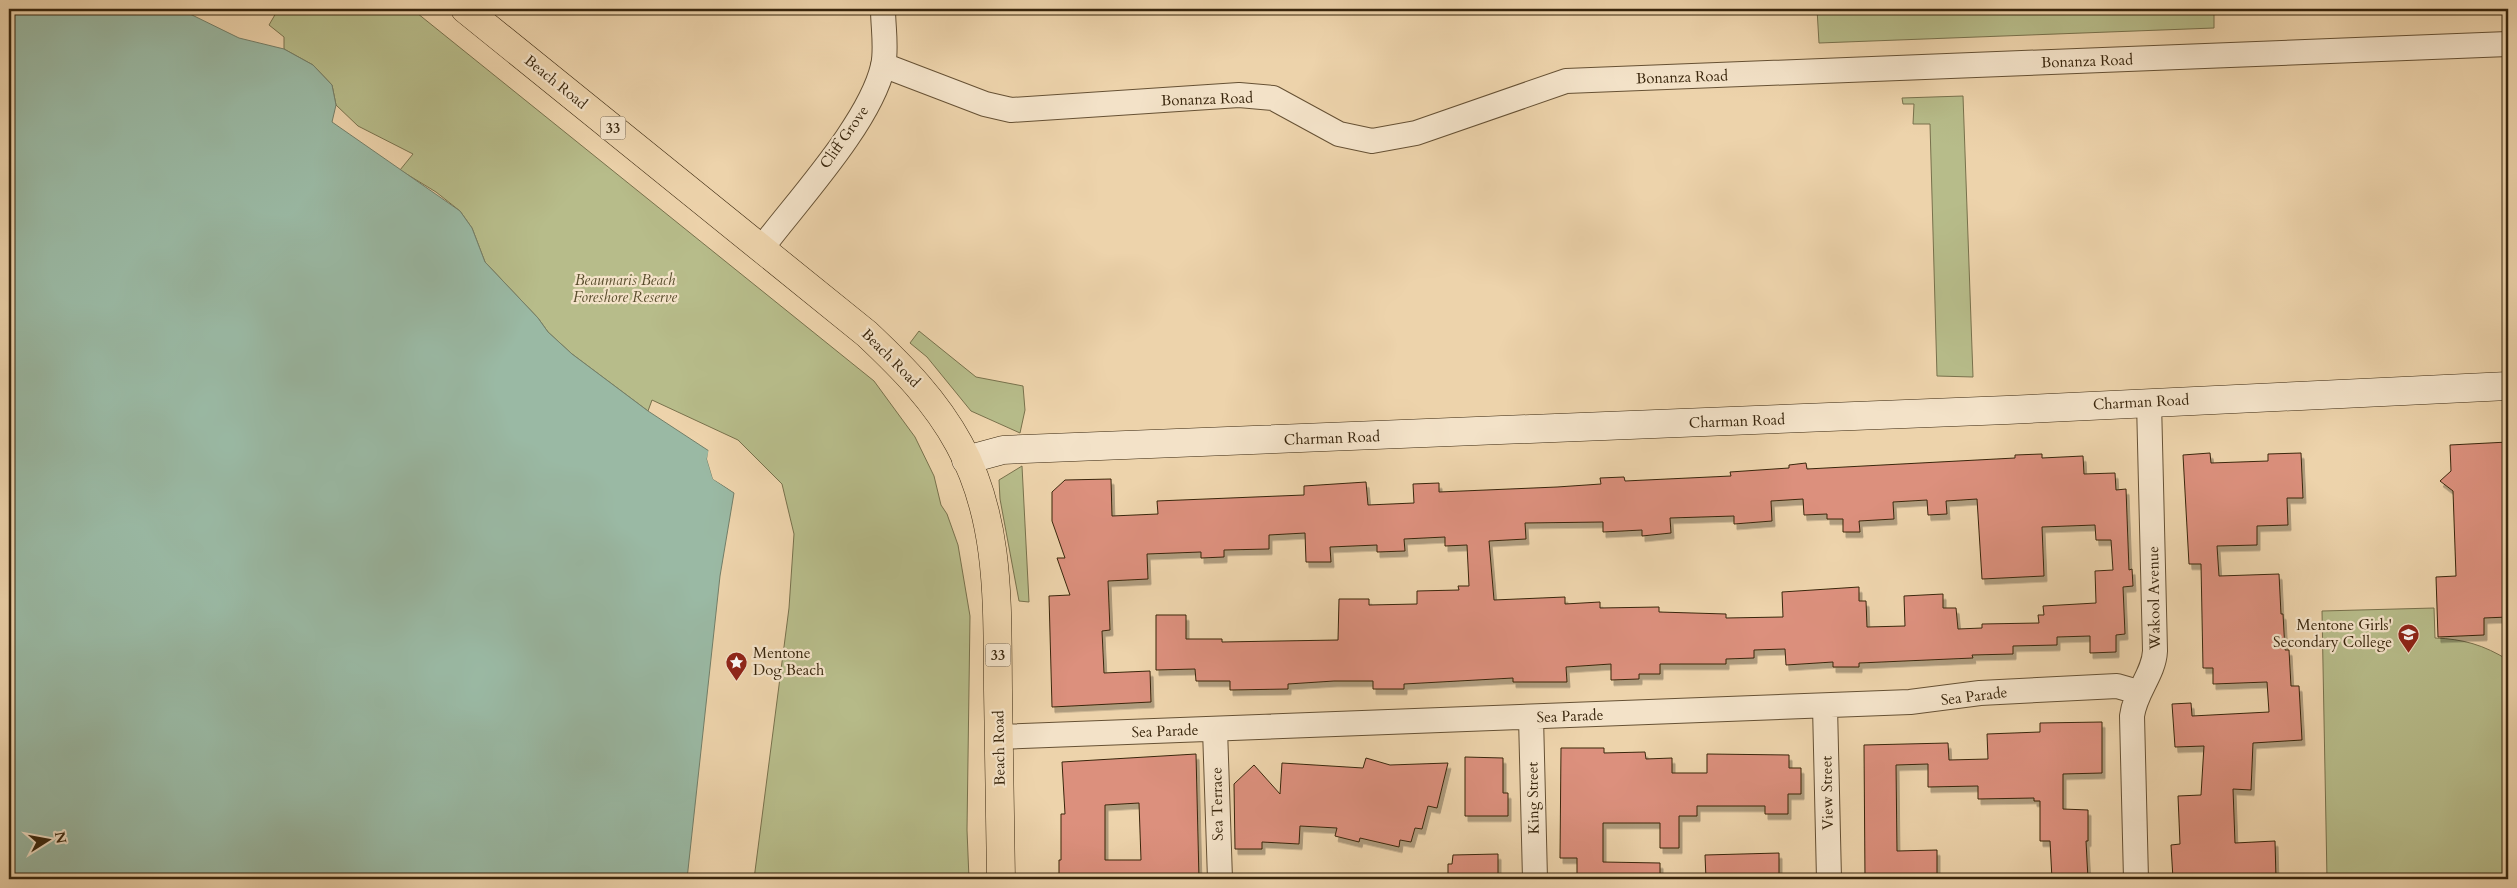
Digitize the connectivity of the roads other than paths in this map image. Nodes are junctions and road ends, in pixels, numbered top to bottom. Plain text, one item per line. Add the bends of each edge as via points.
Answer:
1 (465, 9) edge
2 (883, 9) edge
3 (2508, 44) edge
4 (883, 65) junction
5 (761, 249) junction
6 (2508, 386) edge
7 (2149, 402) junction
8 (966, 460) junction
9 (2138, 692) junction
10 (1825, 706) junction
11 (1531, 718) junction
12 (1215, 729) junction
13 (999, 737) junction
14 (1001, 879) edge
15 (1220, 879) edge
16 (1535, 879) edge
17 (1829, 879) edge
18 (2136, 879) edge

1 - 5 main road, Beach Road / 33
2 - 4 street, Cliff Grove
3 - 4 street, Bonanza Road via 1566,82 1416,133 1372,141 1339,134 1274,98 1239,95 1011,110 985,104
4 - 5 street, Cliff Grove via 870,99 852,131
5 - 8 main road, Beach Road / 33 via 868,334 911,376 947,423
6 - 7 main road, Charman Road
7 - 8 main road, Charman Road via 1024,449
7 - 9 street, Wakool Avenue via 2155,651 2153,664
8 - 13 main road, Beach Road / 33 via 987,518 994,555
9 - 10 street, Sea Parade via 2129,688 2107,687 1980,693 1928,701
9 - 18 street, Wakool Avenue via 2132,716
10 - 11 street, Sea Parade
10 - 17 street, View Street
11 - 12 street, Sea Parade
11 - 16 street, King Street
12 - 13 street, Sea Parade
12 - 15 street, Sea Terrace
13 - 14 main road, Beach Road / 33

